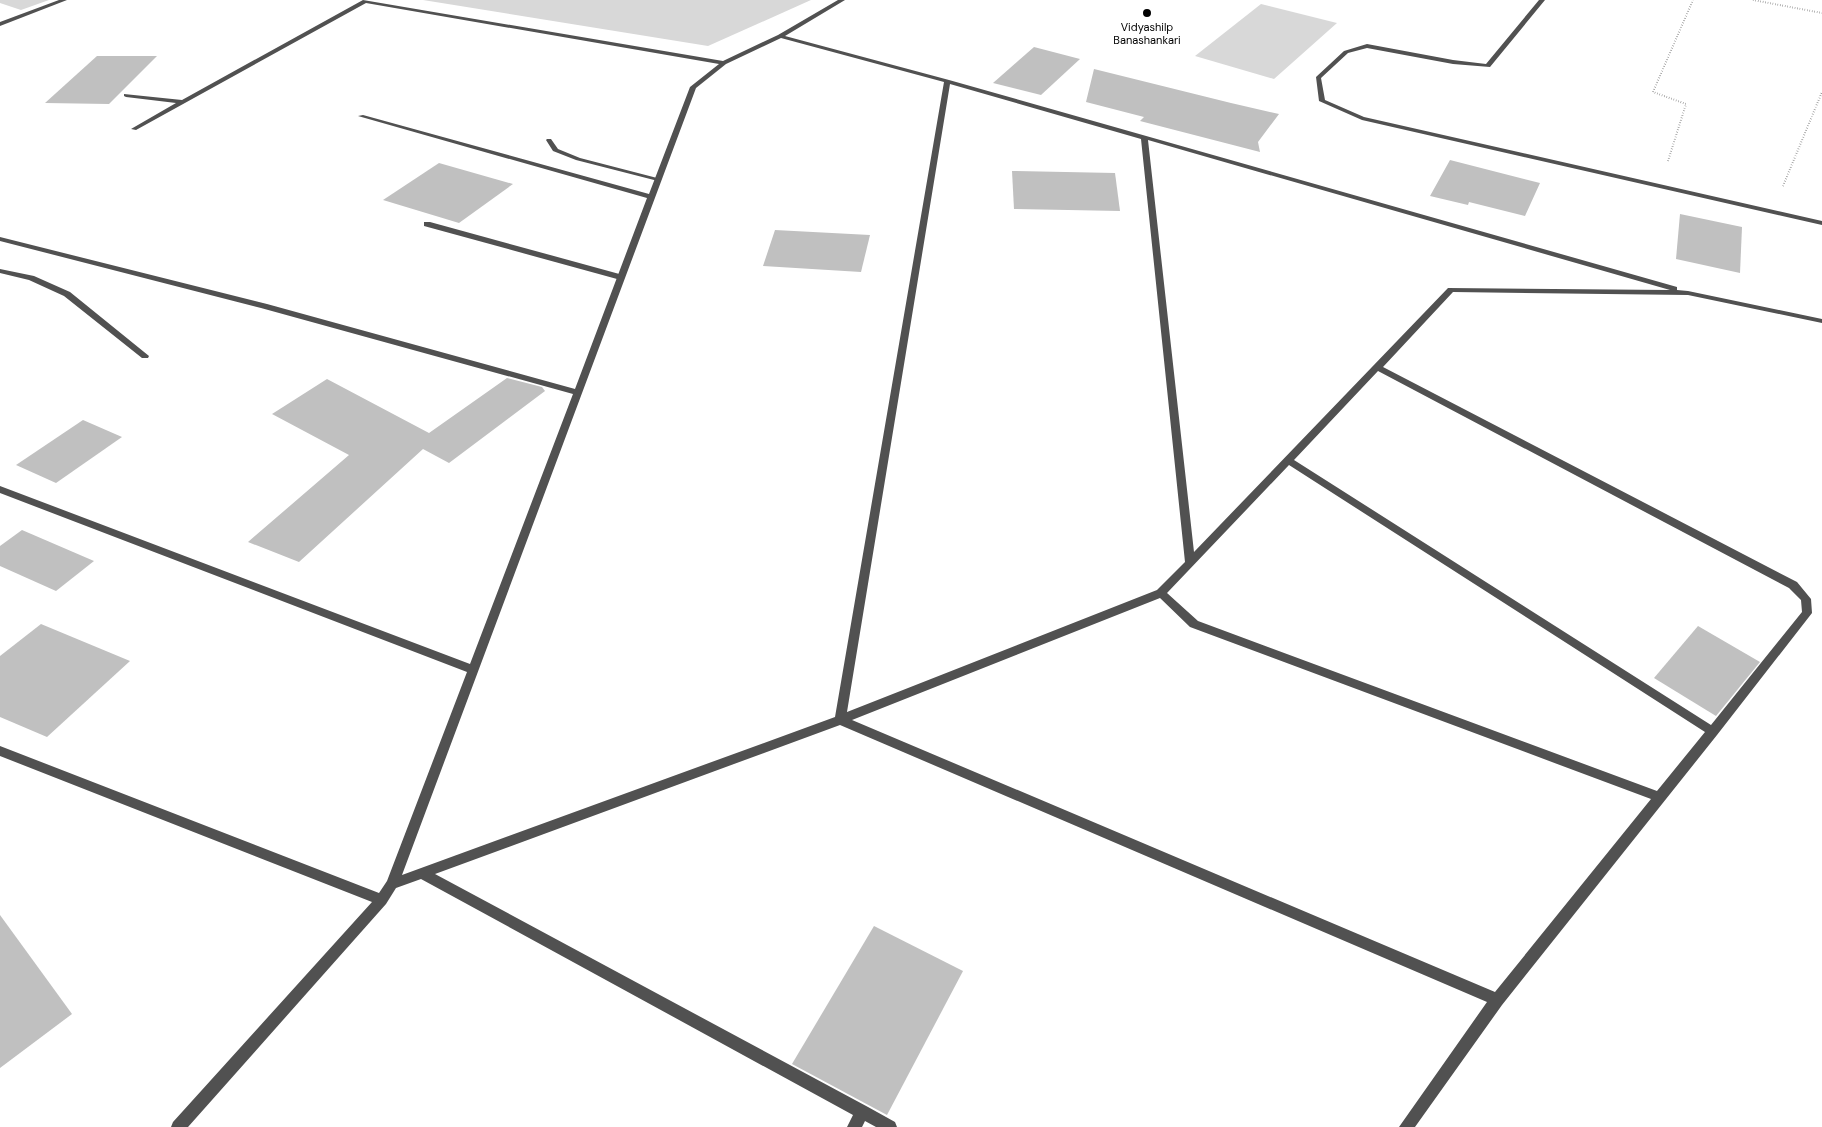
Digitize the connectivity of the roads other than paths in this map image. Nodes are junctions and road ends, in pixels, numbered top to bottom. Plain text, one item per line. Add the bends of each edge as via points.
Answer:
1 (64, 0) edge
2 (365, 0) edge
3 (842, 0) edge
4 (1542, 0) edge
5 (0, 24) edge
6 (780, 36) junction
7 (724, 63) junction
8 (947, 81) junction
9 (126, 95) dead end
10 (184, 102) junction
11 (361, 116) dead end
12 (134, 129) dead end
13 (1144, 138) junction
14 (549, 140) dead end
15 (658, 179) junction
16 (651, 197) junction
17 (1822, 223) edge
18 (427, 224) dead end
19 (0, 239) edge
20 (0, 271) edge
21 (620, 277) junction
22 (1688, 293) junction
23 (1822, 321) edge
24 (145, 356) dead end
25 (1377, 367) junction
26 (576, 392) junction
27 (1288, 460) junction
28 (0, 489) edge
29 (1190, 563) junction
30 (1161, 593) junction
31 (473, 670) junction
32 (840, 720) junction
33 (1713, 732) junction
34 (0, 751) edge
35 (1660, 797) junction
36 (424, 874) junction
37 (392, 884) junction
38 (382, 900) junction
39 (1496, 1000) junction
40 (863, 1112) junction
41 (178, 1127) edge
42 (854, 1127) edge
43 (890, 1127) edge
44 (1406, 1127) edge

1 - 5 street
2 - 7 street
2 - 10 street
3 - 6 street
4 - 17 street via 1488,66 1367,46 1346,52 1318,78 1322,101 1362,118
6 - 7 street
6 - 8 street
7 - 15 street via 693,87
8 - 13 street
8 - 32 street
9 - 10 street
10 - 12 street
11 - 16 street
13 - 22 street
13 - 29 street
14 - 15 street via 555,150 578,159
15 - 16 street
16 - 21 street
18 - 21 street
19 - 26 street via 264,306
20 - 24 street via 31,278 67,294
21 - 26 street
22 - 23 street
22 - 25 street via 1451,290
25 - 27 street
25 - 33 street via 1792,585 1806,599 1807,614
26 - 31 street
27 - 29 street
27 - 33 street
28 - 31 street
29 - 30 street
30 - 32 street
30 - 35 street via 1194,624
31 - 37 street
32 - 36 street
32 - 39 street
33 - 35 street
34 - 38 street
35 - 39 street
36 - 37 street
36 - 40 street
37 - 38 street
38 - 41 street
39 - 44 street
40 - 42 street
40 - 43 street

